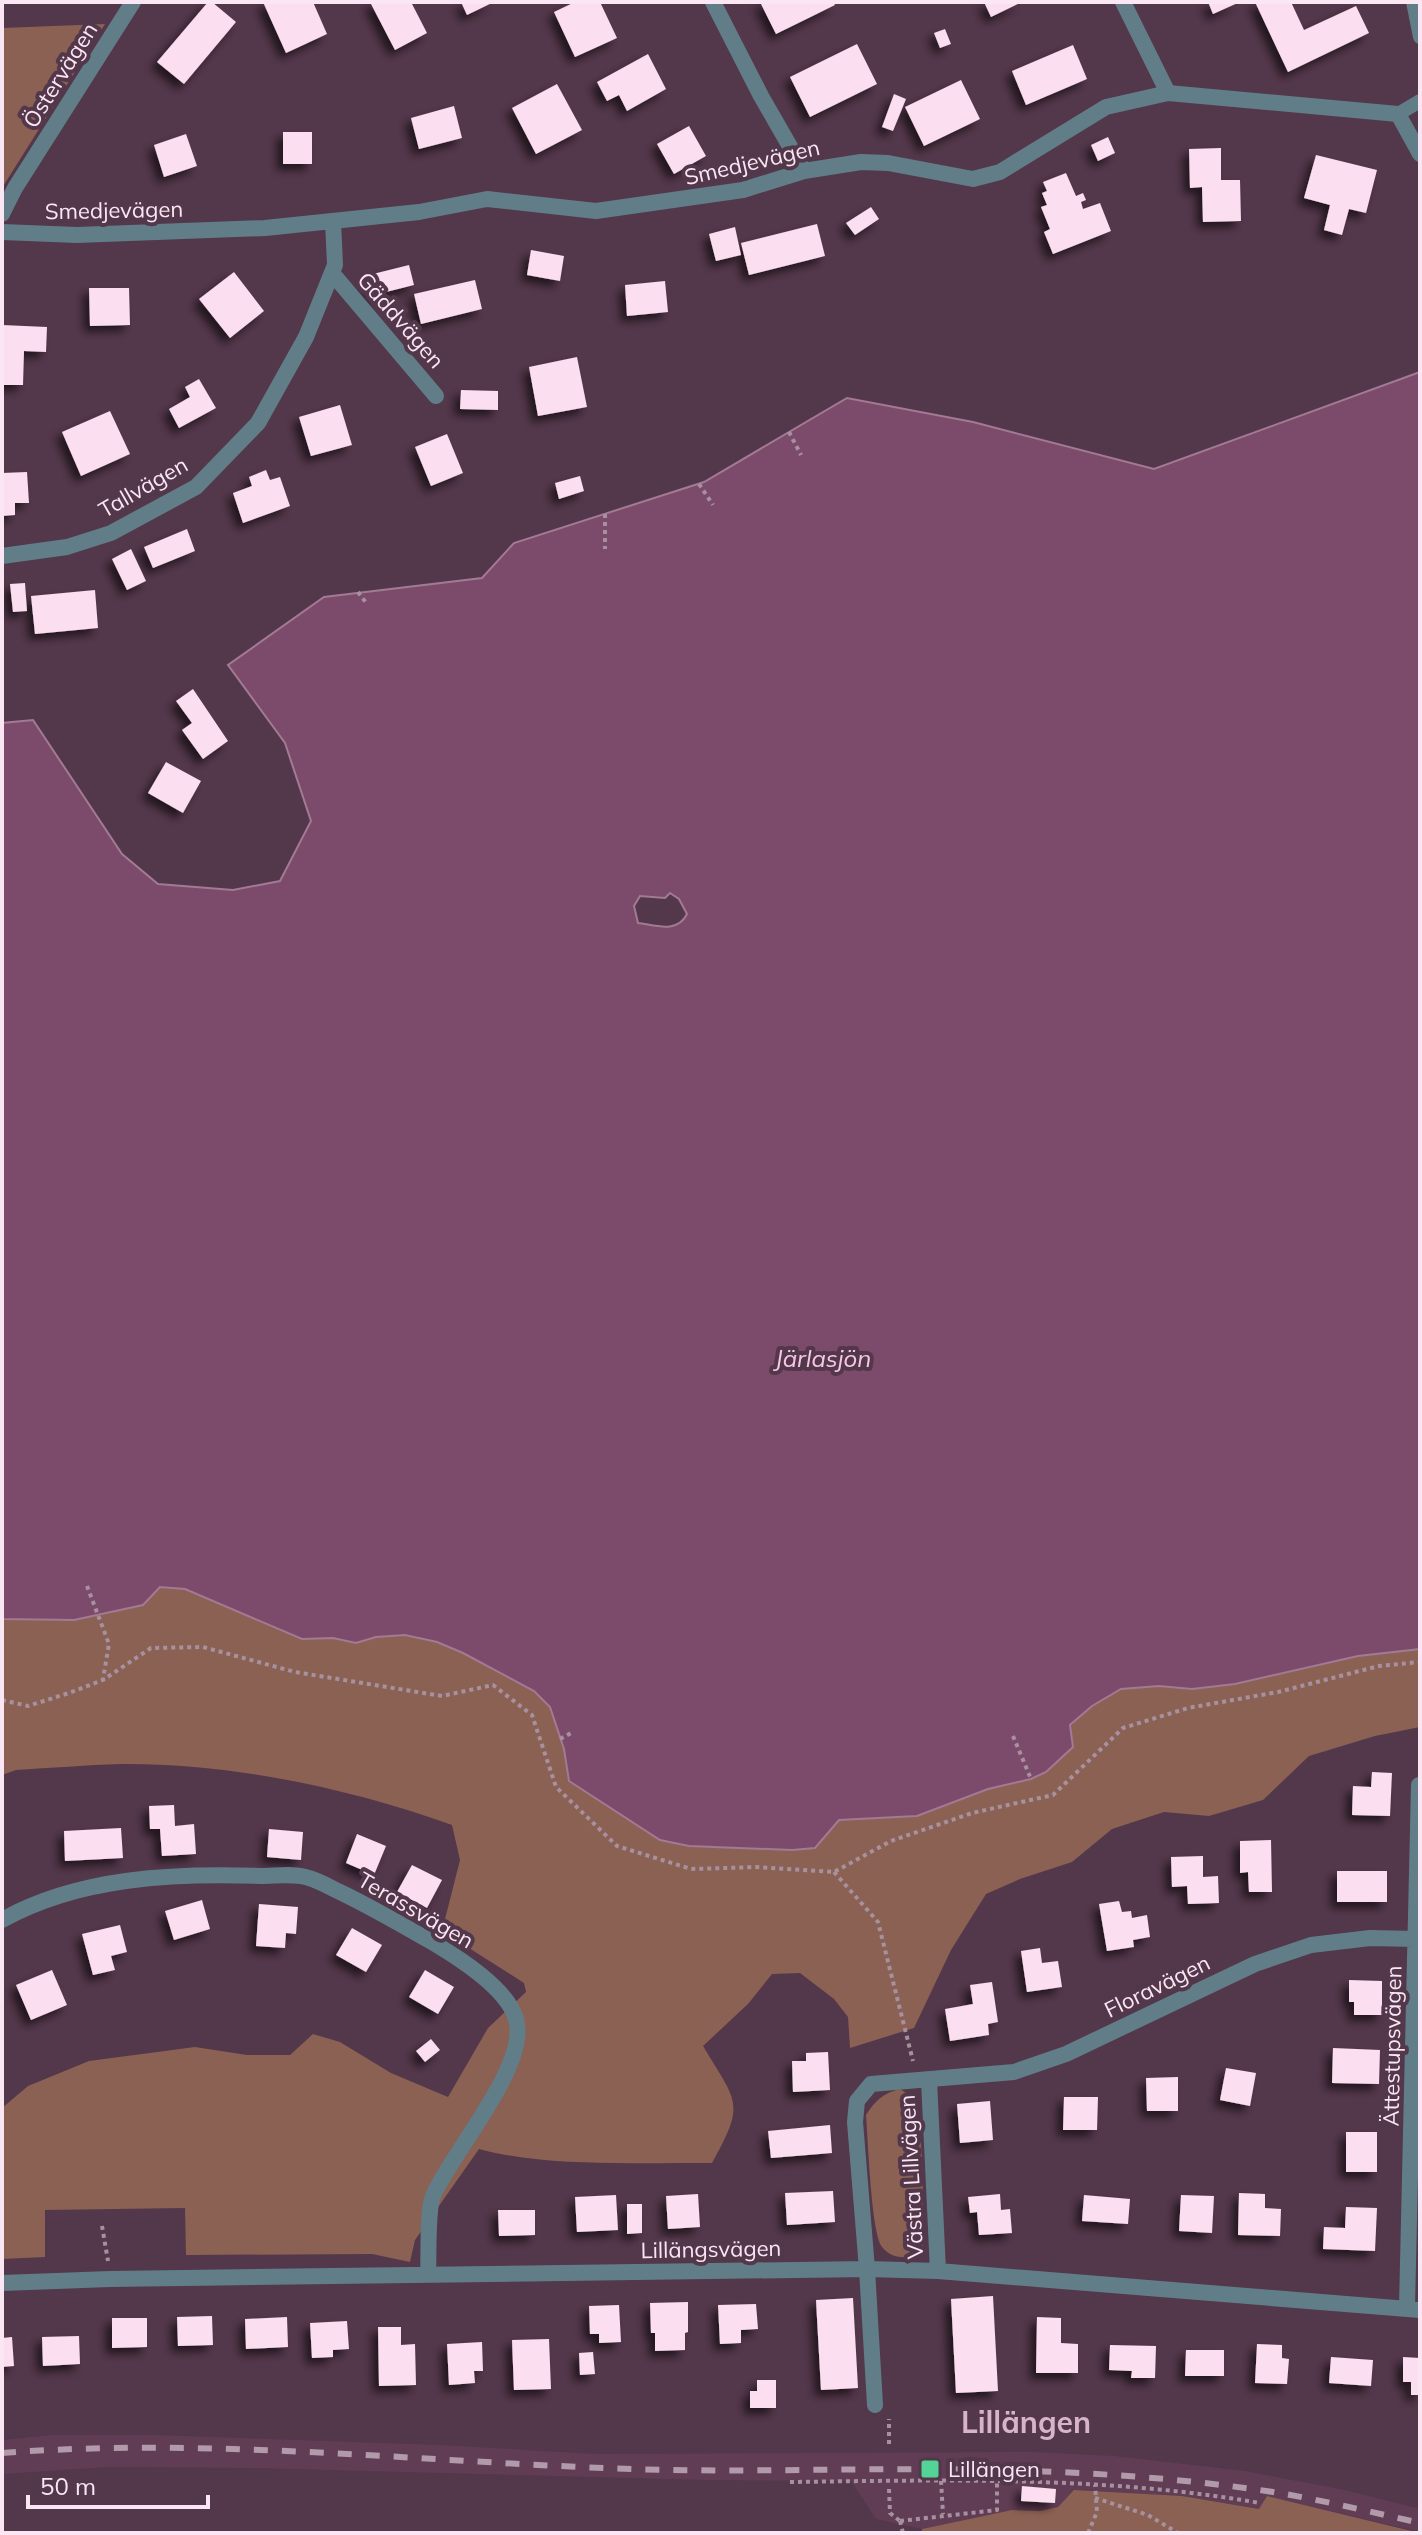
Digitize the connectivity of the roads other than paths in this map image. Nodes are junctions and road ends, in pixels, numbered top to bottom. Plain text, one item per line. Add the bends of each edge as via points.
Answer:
1 (133, 2) edge
2 (713, 2) edge
3 (1123, 2) edge
4 (1413, 2) edge
5 (1420, 37) edge
6 (1168, 93) junction
7 (1420, 101) edge
8 (1398, 114) junction
9 (1420, 154) edge
10 (804, 171) junction
11 (2, 214) edge
12 (333, 221) junction
13 (2, 232) edge
14 (332, 273) junction
15 (436, 396) dead end
16 (2, 556) edge
17 (1419, 1785) edge
18 (2, 1920) edge
19 (1415, 1939) junction
20 (924, 2080) junction
21 (1415, 2226) edge
22 (867, 2269) junction
23 (938, 2271) junction
24 (428, 2275) junction
25 (2, 2283) edge
26 (1414, 2308) edge
27 (875, 2405) dead end

1 - 11 street, Östervägen
2 - 10 street
3 - 6 street
4 - 5 lane
6 - 8 street, Smedjevägen
6 - 10 street, Smedjevägen via 1106,107 1000,172 973,179 888,163
7 - 8 lane
8 - 9 street
10 - 12 street, Smedjevägen via 743,190 596,211 487,199
12 - 13 street, Smedjevägen via 77,235
12 - 14 street, Tallvägen
14 - 15 street, Gäddvägen
14 - 16 street, Tallvägen via 306,337 258,423 196,487 111,533 67,547
17 - 19 street, Ättestupsvägen
18 - 24 street, Terassvägen via 61,1895 125,1881 307,1877 468,1964 504,1998 517,2031 493,2102 462,2143 431,2199
19 - 20 street, Floravägen via 1311,1945 1255,1964 1066,2054 1014,2072
19 - 21 street, Ättestupsvägen
20 - 22 street, Floravägen via 871,2084 857,2101
20 - 23 street, Västra Lillvägen
21 - 26 street, Ättestupsvägen
22 - 23 street, Lillängsvägen
22 - 24 street, Lillängsvägen
22 - 27 street, Floravägen
23 - 26 street, Lillängsvägen
24 - 25 street, Lillängsvägen

